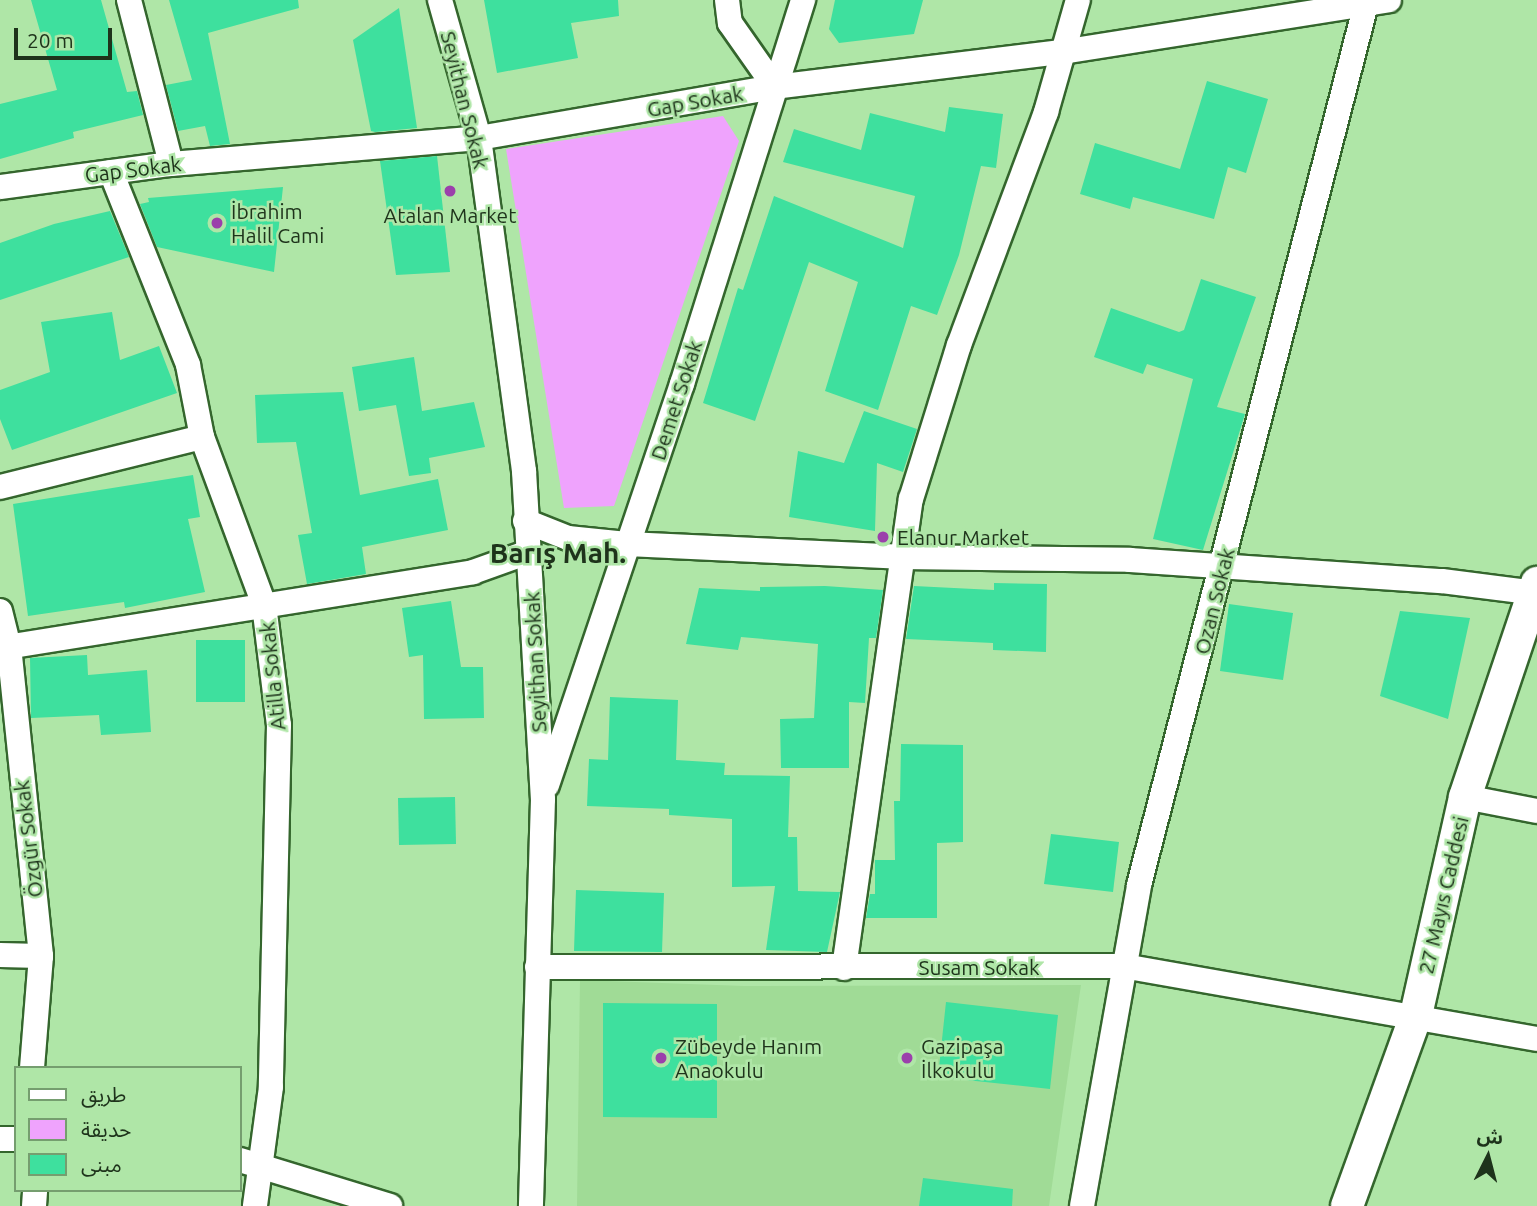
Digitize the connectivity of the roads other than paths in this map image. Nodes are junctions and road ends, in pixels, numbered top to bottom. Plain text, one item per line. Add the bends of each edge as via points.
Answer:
1 (129, 0) edge
2 (440, 0) edge
3 (727, 0) edge
4 (803, 0) edge
5 (1078, 0) edge
6 (1374, 0) edge
7 (1062, 52) junction
8 (775, 87) junction
9 (479, 138) junction
10 (171, 164) junction
11 (111, 172) junction
12 (0, 187) edge
13 (202, 437) junction
14 (0, 487) edge
15 (525, 521) junction
16 (627, 544) junction
17 (529, 552) junction
18 (900, 557) junction
19 (1223, 568) junction
20 (1536, 590) edge
21 (264, 605) junction
22 (0, 611) edge
23 (5, 647) edge
24 (1465, 797) junction
25 (543, 799) junction
26 (1537, 811) edge
27 (0, 955) edge
28 (41, 956) junction
29 (1123, 965) junction
30 (537, 967) junction
31 (844, 968) junction
32 (1416, 1015) junction
33 (1537, 1039) edge
34 (32, 1066) edge
35 (249, 1163) edge
36 (256, 1206) edge
37 (390, 1206) edge
38 (531, 1206) edge
39 (1082, 1206) edge
40 (1347, 1206) edge

1 - 10 street
2 - 9 street, Seyithan Sokak
3 - 8 street via 730,23
4 - 8 street, Demet Sokak
5 - 7 street
6 - 7 street, Gap Sokak
6 - 19 street, Ozan Sokak
7 - 8 street, Gap Sokak
7 - 18 street via 1046,113 959,345 911,499
8 - 9 street, Gap Sokak
8 - 16 street, Demet Sokak
9 - 10 street, Gap Sokak
9 - 15 street, Seyithan Sokak via 524,471
10 - 11 street, Gap Sokak
11 - 12 street, Gap Sokak
11 - 13 street, Atilla Sokak via 188,365
13 - 14 street
13 - 21 street, Atilla Sokak
15 - 16 street via 568,538
15 - 17 street, Seyithan Sokak
16 - 18 street
16 - 25 street, Demet Sokak
17 - 21 street via 473,572
17 - 25 street, Seyithan Sokak
18 - 19 street via 1130,560
18 - 31 street
19 - 20 street
19 - 29 street, Ozan Sokak via 1139,885
20 - 24 street, 27 Mayıs Caddesi
21 - 23 street
21 - 35 street, Atilla Sokak via 279,725 271,1087
22 - 23 street, Özgür Sokak
23 - 28 street, Özgür Sokak
24 - 26 street
24 - 32 street, 27 Mayıs Caddesi
25 - 30 street, Seyithan Sokak
27 - 28 street
28 - 34 street, Özgür Sokak
29 - 31 street, Susam Sokak
29 - 32 street, Susam Sokak
29 - 39 street, Ozan Sokak
30 - 31 street, Susam Sokak
30 - 38 street, Seyithan Sokak
32 - 33 street, Susam Sokak
32 - 40 street, 27 Mayıs Caddesi
35 - 36 street, Atilla Sokak
35 - 37 street

